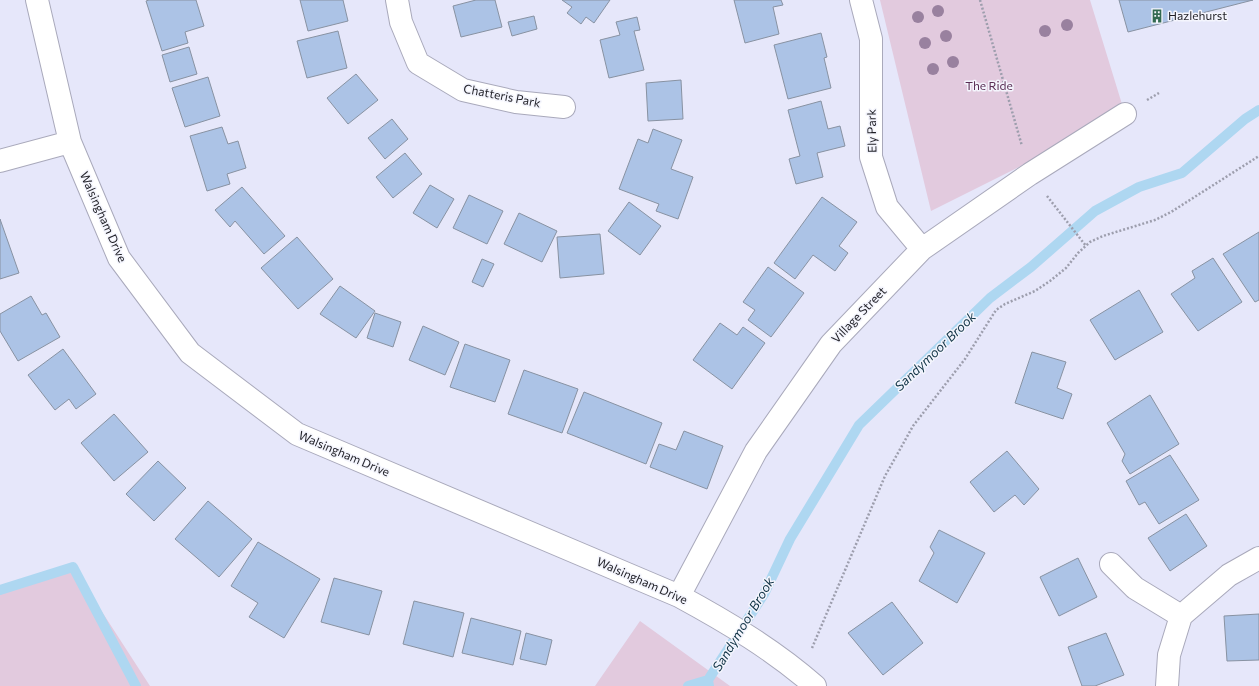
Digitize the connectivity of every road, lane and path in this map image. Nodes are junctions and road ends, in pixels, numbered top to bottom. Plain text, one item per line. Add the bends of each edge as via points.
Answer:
1 (37, 0) edge
2 (397, 0) edge
3 (861, 0) edge
4 (980, 0) edge
5 (564, 107) dead end
6 (1125, 114) dead end
7 (70, 142) junction
8 (1259, 156) edge
9 (0, 161) edge
10 (1030, 174) junction
11 (1086, 246) junction
12 (922, 249) junction
13 (1259, 558) edge
14 (1111, 564) dead end
15 (679, 596) junction
16 (1181, 616) junction
17 (813, 647) dead end
18 (816, 686) edge
19 (1167, 686) edge

1 - 7 street, Walsingham Drive
2 - 5 street, Chatteris Park via 401,22 418,63 463,90 516,102
3 - 12 street, Ely Park via 871,39 871,157 887,207
4 - 10 path
6 - 10 street, Village Street
7 - 9 street
7 - 15 street, Walsingham Drive via 119,258 190,352 297,434
8 - 11 path via 1171,212 1139,226 1103,236
10 - 11 path
10 - 12 street, Village Street
11 - 17 path via 1050,281 996,310 965,359 913,426 885,476
12 - 15 street, Village Street via 831,344 756,451
13 - 16 street via 1229,575
14 - 16 street via 1134,588
15 - 18 street, Walsingham Drive via 718,617 769,650
16 - 19 street via 1169,655

